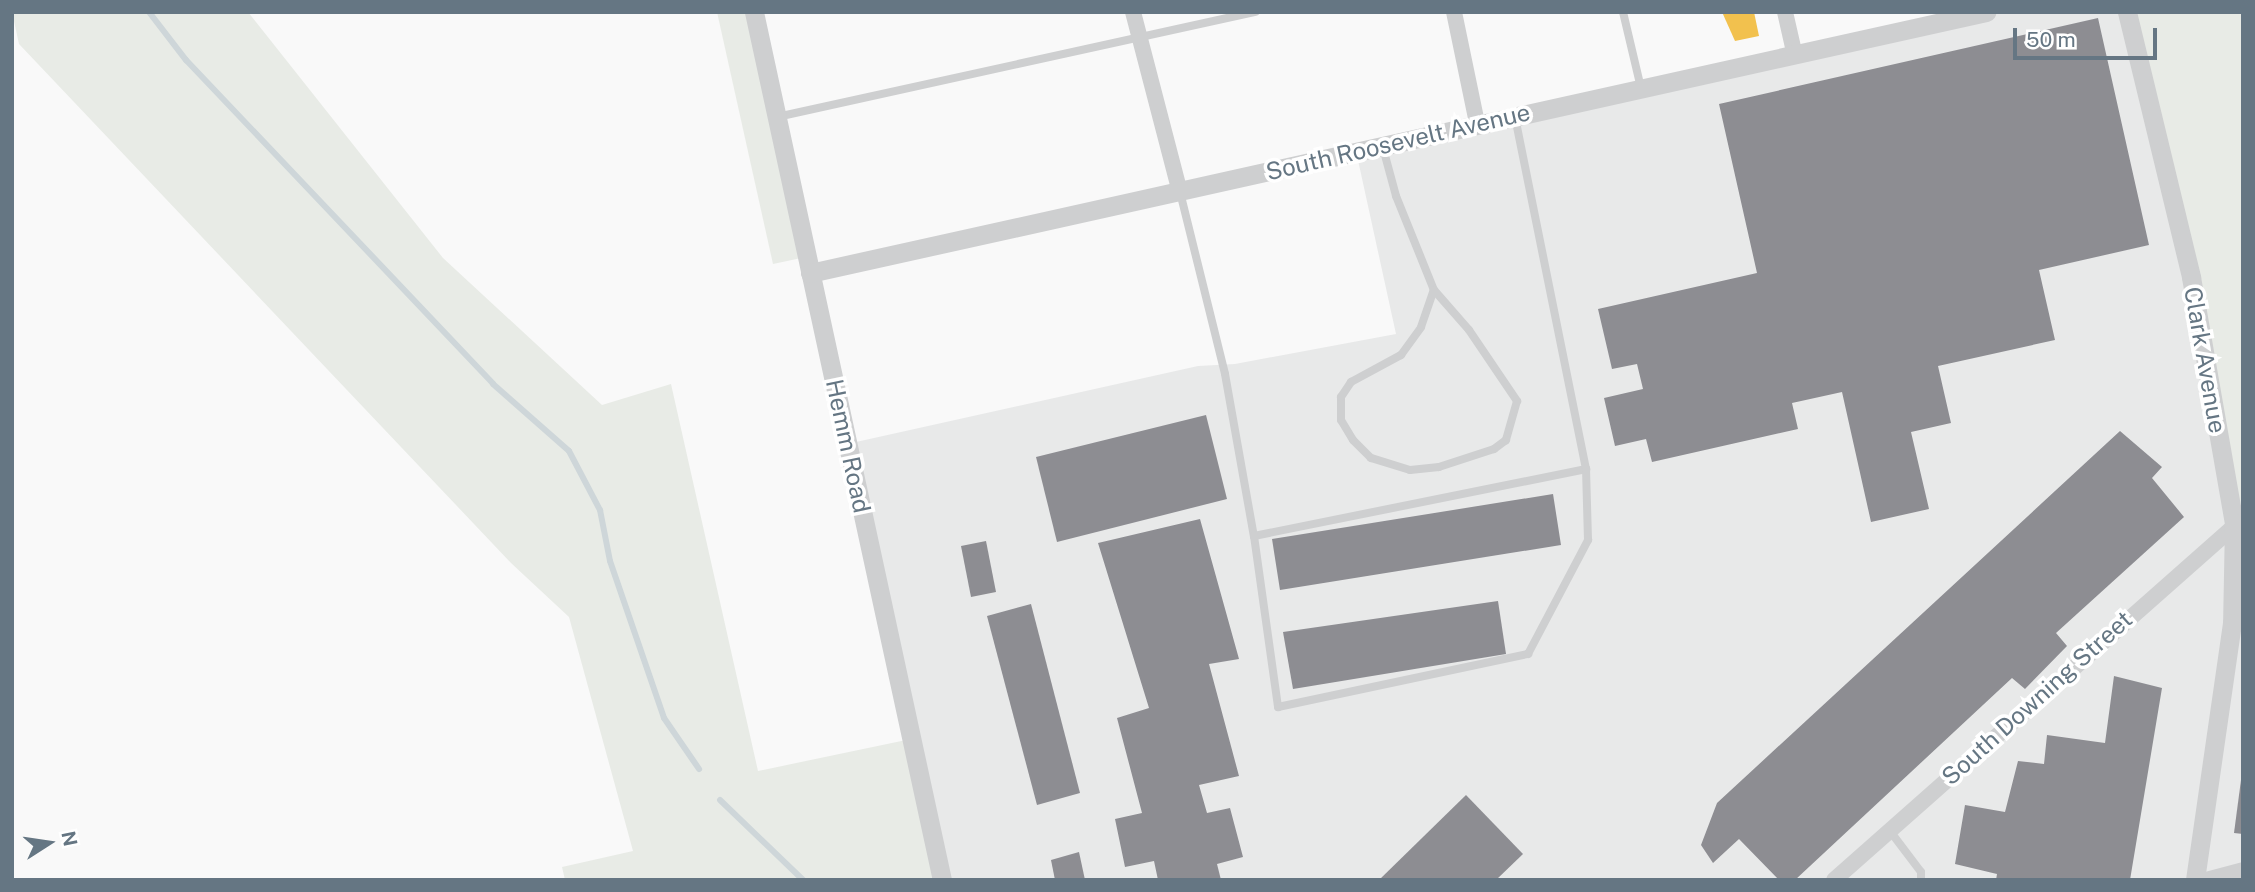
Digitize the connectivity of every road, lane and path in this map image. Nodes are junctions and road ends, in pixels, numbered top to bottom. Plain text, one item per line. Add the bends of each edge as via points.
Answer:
1 (754, 12) edge
2 (1133, 12) edge
3 (1256, 12) edge
4 (1454, 12) edge
5 (1623, 12) edge
6 (1785, 12) edge
7 (1986, 12) edge
8 (2127, 12) edge
9 (1950, 16) edge
10 (1139, 39) junction
11 (1795, 56) junction
12 (1641, 89) junction
13 (1514, 115) junction
14 (776, 118) junction
15 (1477, 123) junction
16 (1382, 145) junction
17 (1180, 192) junction
18 (810, 273) junction
19 (1434, 290) junction
20 (1586, 469) junction
21 (2238, 522) edge
22 (1254, 536) junction
23 (1889, 830) junction
24 (2243, 870) edge
25 (942, 880) edge
26 (1834, 880) edge
27 (1921, 880) edge
28 (2196, 880) edge
29 (2206, 880) edge

1 - 14 street, Hemm Road
2 - 10 street
3 - 10 lane
4 - 15 street
5 - 12 lane
6 - 11 street
7 - 9 street, South Roosevelt Avenue
8 - 21 street, Clark Avenue via 2191,277
9 - 11 street, South Roosevelt Avenue
10 - 14 lane
10 - 17 street
11 - 12 street, South Roosevelt Avenue
12 - 13 street, South Roosevelt Avenue
13 - 15 street, South Roosevelt Avenue
13 - 20 lane
14 - 18 street, Hemm Road
15 - 16 street, South Roosevelt Avenue
16 - 17 street, South Roosevelt Avenue
16 - 19 lane via 1396,196
17 - 18 street, South Roosevelt Avenue
17 - 22 lane via 1225,374
18 - 25 street, Hemm Road
19 - 19 lane via 1505,380 1517,401 1516,418 1506,440 1494,449 1439,467 1410,470 1371,458 1353,440 1341,420 1341,397 1351,382 1401,355 1421,327
20 - 22 lane
20 - 22 lane via 1588,540 1528,654 1278,706
21 - 23 street, South Downing Street
21 - 28 street, Clark Avenue via 2232,623
23 - 26 street, South Downing Street
23 - 27 lane via 1921,872
24 - 29 street

